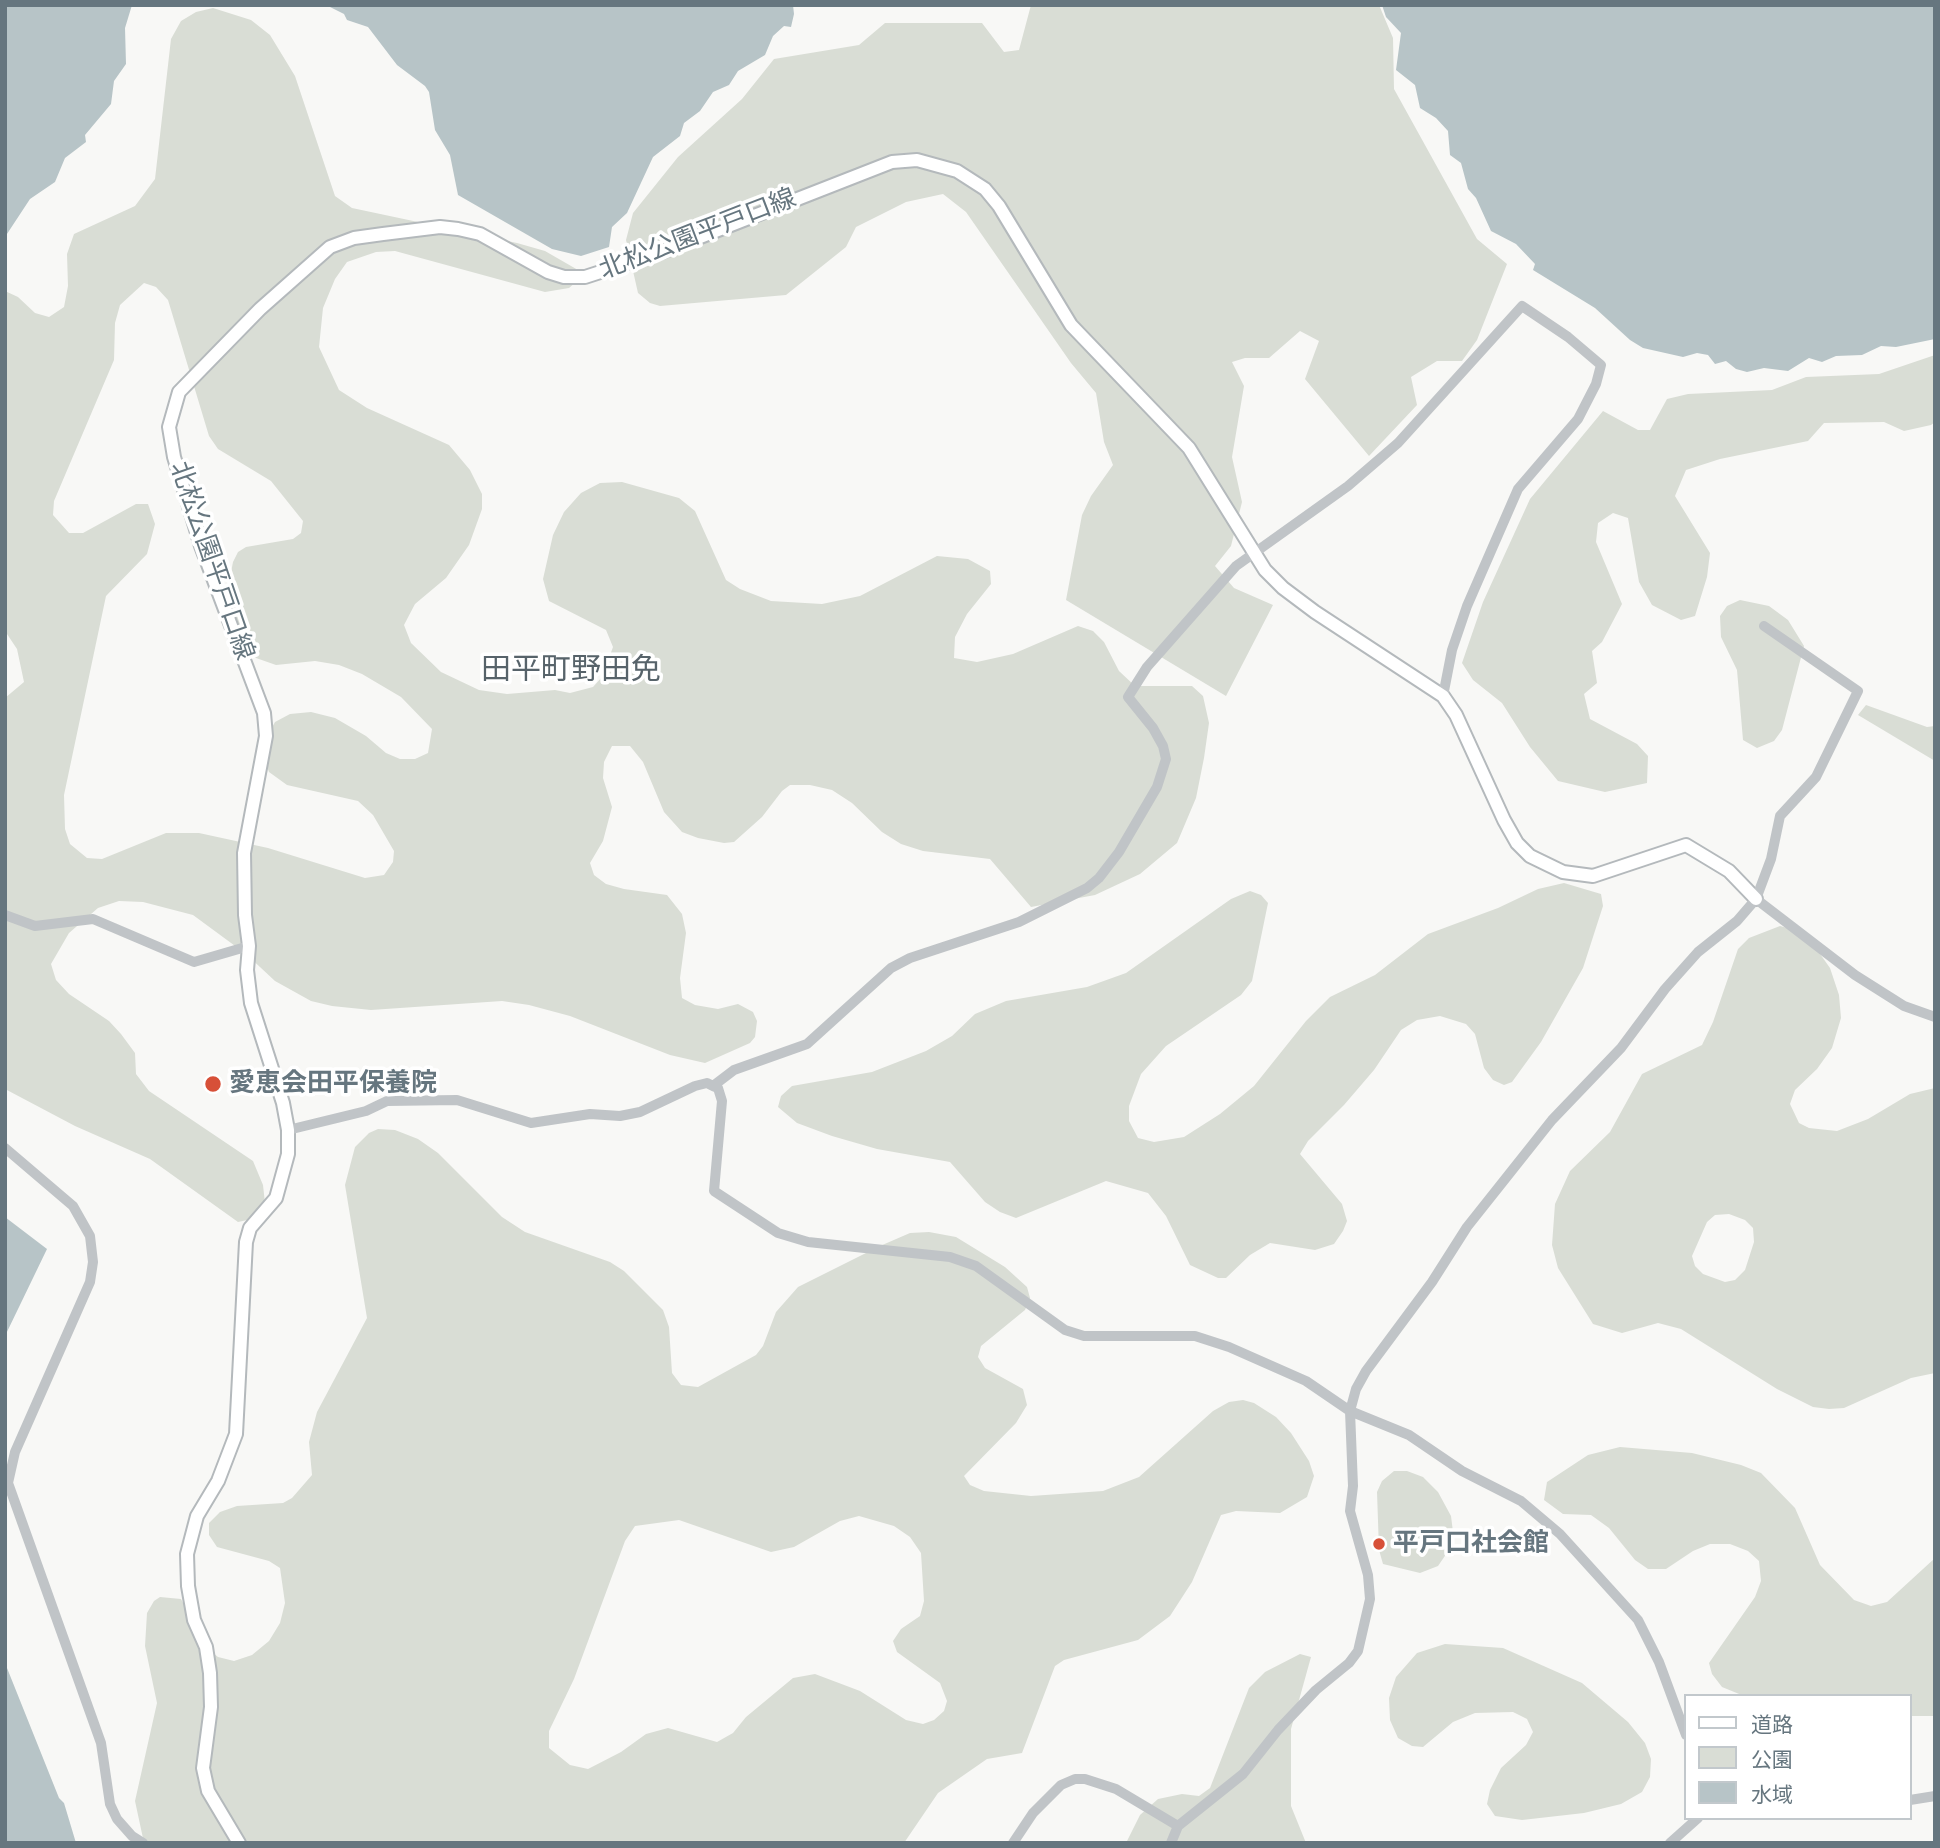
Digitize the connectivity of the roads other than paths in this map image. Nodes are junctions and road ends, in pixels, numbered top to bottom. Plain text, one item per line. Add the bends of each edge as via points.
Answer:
1 (1253, 554) junction
2 (1764, 625) dead end
3 (1443, 695) junction
4 (1756, 899) junction
5 (5, 915) edge
6 (249, 946) junction
7 (1935, 1017) edge
8 (713, 1086) junction
9 (288, 1130) junction
10 (5, 1148) edge
11 (1350, 1411) junction
12 (1685, 1732) edge
13 (1935, 1797) edge
14 (1912, 1800) edge
15 (1696, 1820) edge
16 (1178, 1826) junction
17 (130, 1840) edge
18 (143, 1843) edge
19 (239, 1843) edge
20 (1013, 1843) edge
21 (1171, 1843) edge
22 (1670, 1843) edge

1 - 3 main road, 北松公園平戸口線 via 1283,588
1 - 3 street via 1348,486 1398,443 1522,306 1568,337 1601,365 1596,384 1563,439 1518,489 1467,606
1 - 6 main road, 北松公園平戸口線 via 1189,449 1071,325 992,197 970,177 939,164 892,162 662,252 585,277 548,272 480,234 458,229 440,227 354,238 330,247 179,391 169,427 201,547 264,713 266,736 244,853
1 - 8 street via 1188,618 1128,697 1153,728 1166,759 1157,787 1099,878 1019,922 891,968 807,1044 734,1070
2 - 4 street via 1858,691 1816,777 1780,816
3 - 4 main road, 北松公園平戸口線 via 1517,843 1543,864 1578,876 1593,876 1686,845 1729,871
4 - 7 street via 1855,975 1904,1006
4 - 11 street via 1682,971 1622,1048 1552,1120 1500,1183 1366,1371
5 - 6 street via 35,926 93,919 194,962
6 - 9 main road, 北松公園平戸口線 via 251,1003 284,1103
8 - 9 street via 695,1086 640,1112 620,1116 531,1123 457,1100 387,1101 366,1111
8 - 11 street via 722,1101 714,1191 778,1233 808,1242 950,1257 1002,1282 1065,1330 1093,1336 1195,1336 1306,1381
9 - 19 main road, 北松公園平戸口線 via 288,1154 276,1198 250,1228 246,1242 236,1434 218,1480 197,1516 187,1554 194,1620 206,1647 210,1673 203,1768 208,1791
10 - 17 street via 73,1206 90,1236 90,1282 15,1452 8,1482 101,1743 110,1804
11 - 12 street via 1409,1435 1462,1471 1521,1501 1560,1534 1638,1619
11 - 16 street via 1350,1511 1368,1575 1370,1600 1358,1651 1278,1730 1243,1774
13 - 14 street
15 - 22 street
16 - 20 street via 1116,1789 1075,1779 1061,1785 1033,1813
16 - 21 street
17 - 18 street

